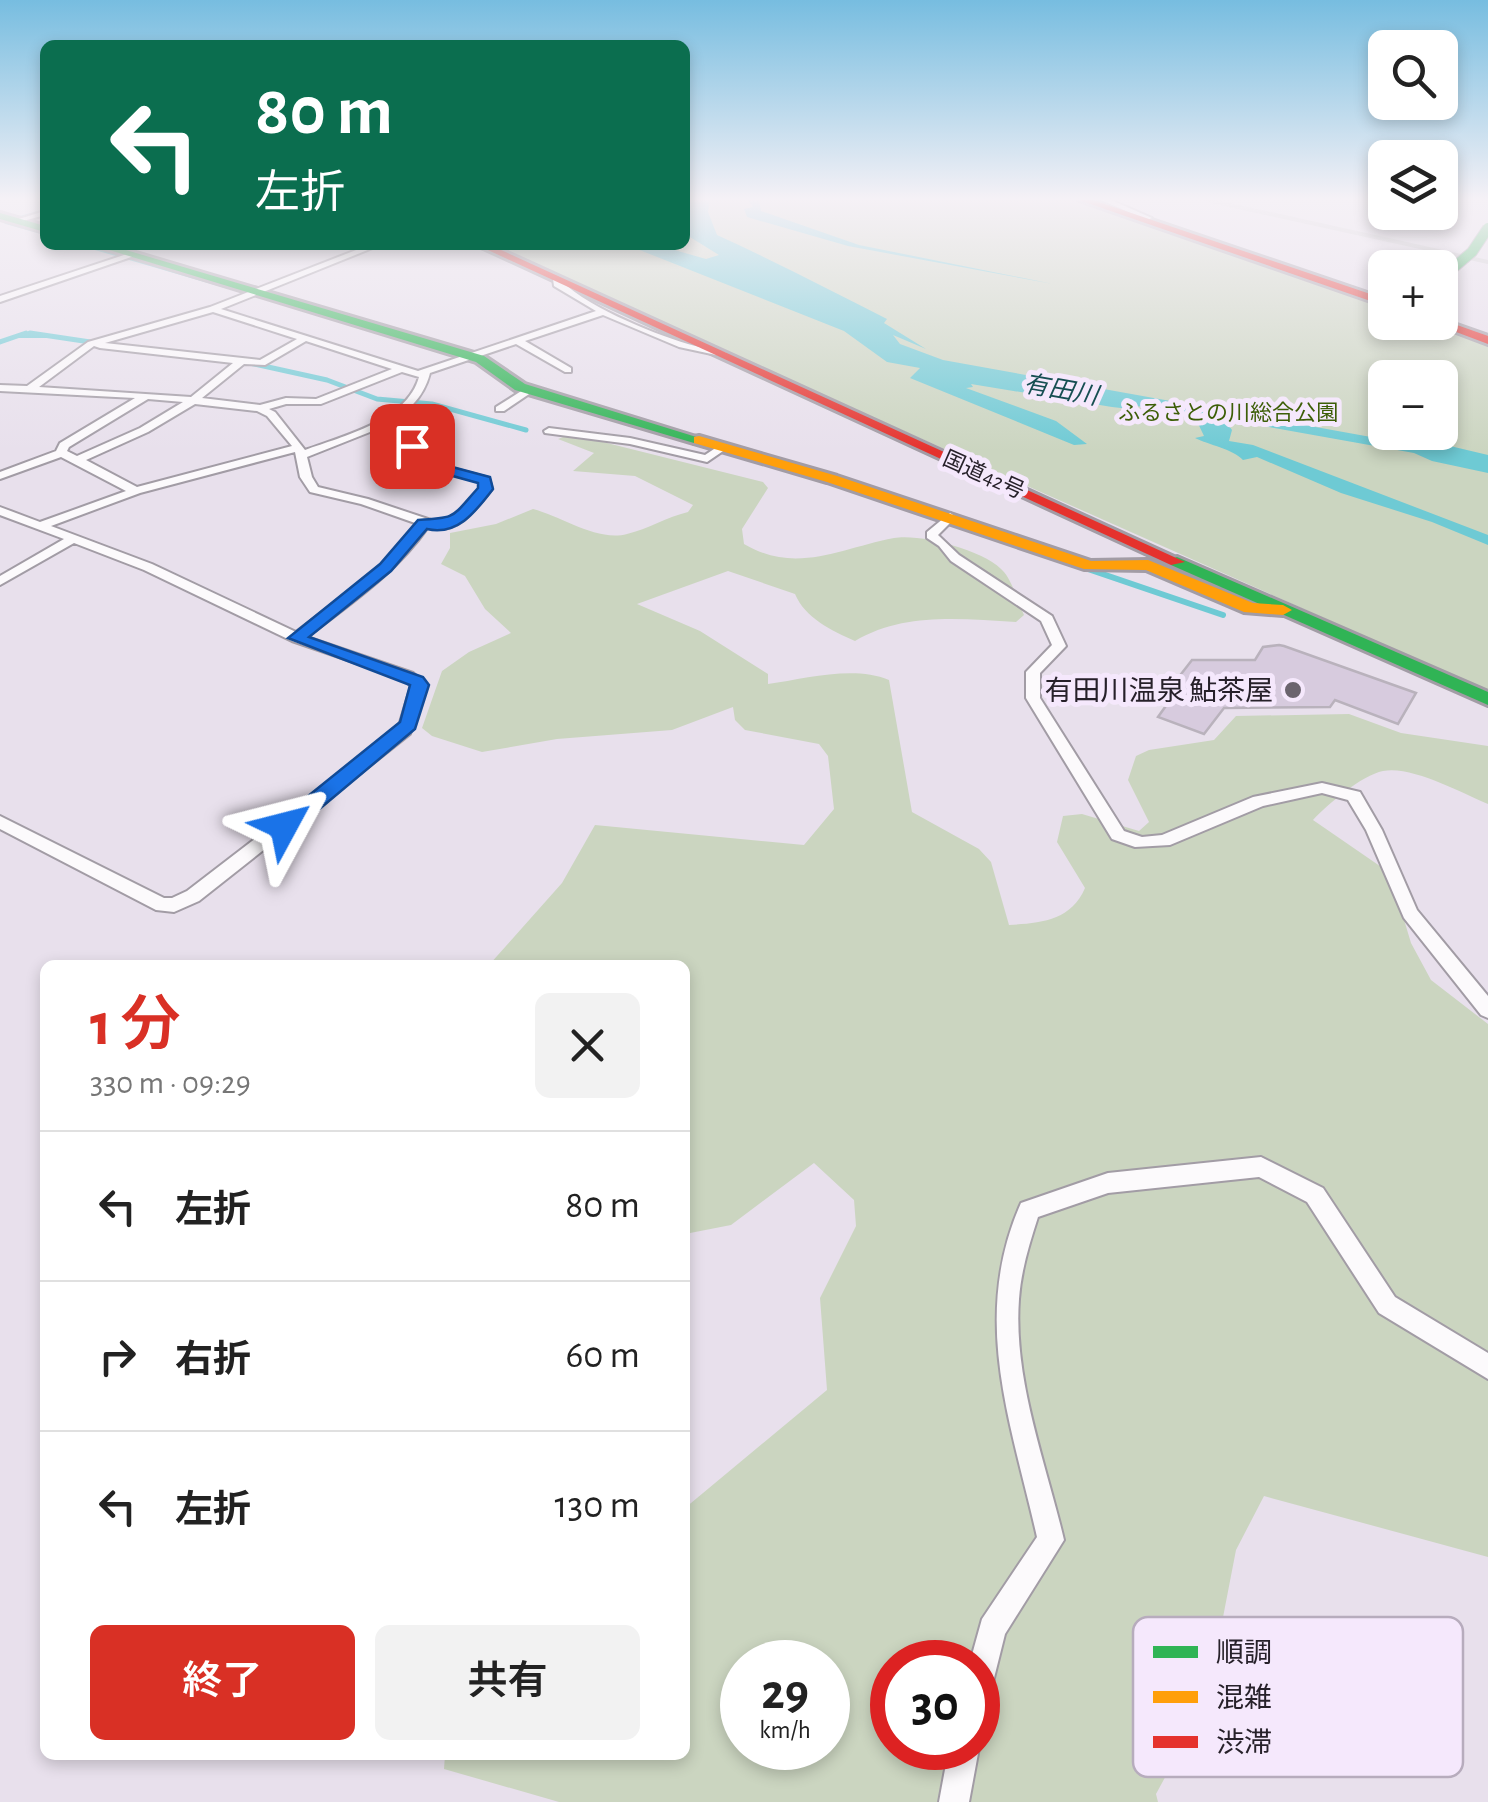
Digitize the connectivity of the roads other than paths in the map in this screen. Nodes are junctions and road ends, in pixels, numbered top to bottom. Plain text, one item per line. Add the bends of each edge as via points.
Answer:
1 (47, 284) edge
2 (234, 284) edge
3 (276, 284) edge
4 (557, 284) edge
5 (567, 284) edge
6 (1330, 284) edge
7 (258, 291) junction
8 (1368, 297) edge
9 (0, 300) edge
10 (212, 309) junction
11 (602, 312) junction
12 (1458, 329) edge
13 (305, 338) junction
14 (1488, 340) edge
15 (518, 341) junction
16 (92, 344) junction
17 (721, 353) junction
18 (472, 357) junction
19 (240, 362) junction
20 (398, 370) junction
21 (568, 370) dead end
22 (425, 373) junction
23 (0, 388) edge
24 (28, 390) junction
25 (530, 390) junction
26 (146, 396) junction
27 (196, 401) junction
28 (260, 408) junction
29 (500, 408) dead end
30 (375, 426) junction
31 (549, 431) dead end
32 (724, 446) junction
33 (300, 451) junction
34 (62, 453) junction
35 (76, 460) junction
36 (0, 476) edge
37 (136, 491) junction
38 (2, 513) edge
39 (950, 517) junction
40 (424, 524) junction
41 (43, 525) junction
42 (76, 538) junction
43 (0, 581) edge
44 (1282, 610) junction
45 (296, 638) junction
46 (1488, 698) edge
47 (0, 822) edge
48 (1488, 1010) edge
49 (1488, 1367) edge
50 (990, 1640) edge
51 (960, 1770) edge
52 (954, 1802) edge

1 - 9 street
2 - 7 main road
3 - 7 street
4 - 11 street
5 - 17 main road, 国道42号
6 - 8 main road
7 - 10 street
7 - 18 main road
10 - 13 street
10 - 16 street
11 - 15 street
11 - 17 street
12 - 14 main road
13 - 19 street via 266,362
13 - 20 street
15 - 18 street
15 - 21 street
16 - 19 street
16 - 24 street
17 - 44 main road, 国道42号
18 - 22 street
18 - 25 main road
19 - 27 street
20 - 22 street
20 - 28 street via 317,402
22 - 30 street via 413,399
23 - 24 street
24 - 26 street
25 - 29 street
25 - 32 main road
26 - 27 street
26 - 34 street via 64,445
27 - 28 street
27 - 35 street via 154,428
28 - 33 street
30 - 33 street
30 - 40 street via 408,443 425,462 488,484 456,521
31 - 32 street via 706,459
32 - 39 main road
33 - 37 street
33 - 40 street via 314,490
34 - 35 street
34 - 36 street
35 - 37 street
37 - 41 street
38 - 41 street
39 - 44 main road via 1090,566 1148,564 1250,608
39 - 48 street via 931,535 954,558 1047,618 1054,630 1059,646 1033,672 1032,698 1118,835 1164,841 1259,801 1322,788 1354,796 1410,913
40 - 45 street via 386,567
41 - 42 street
42 - 43 street
42 - 45 street
44 - 46 main road, 国道42号
45 - 47 street via 416,680 408,724 193,896 162,904
49 - 50 street via 1388,1305 1316,1195 1261,1168 1108,1183 1029,1210 1010,1270 1008,1331 1014,1388 1052,1540
51 - 52 street

